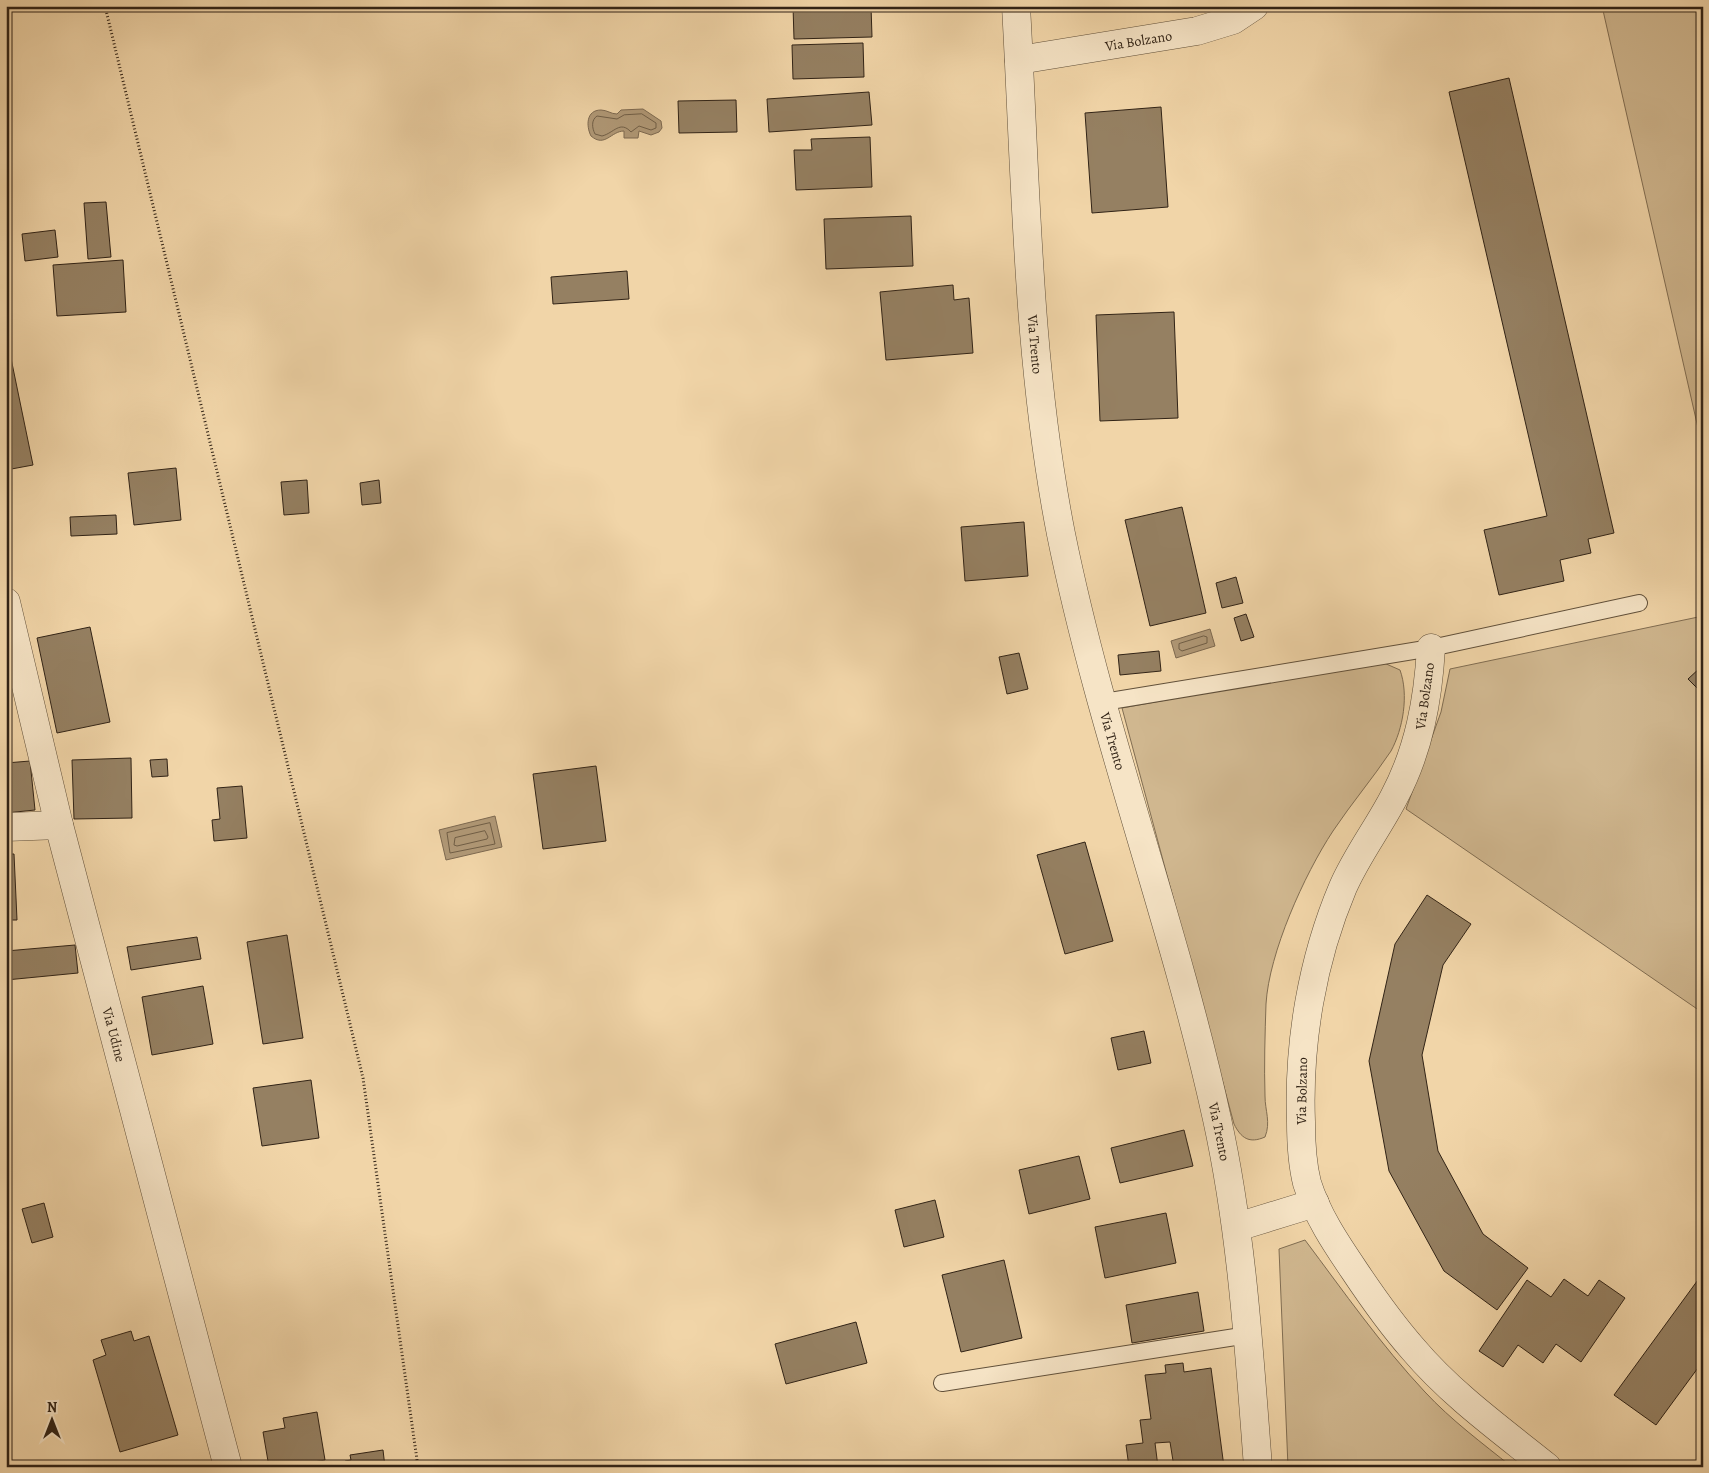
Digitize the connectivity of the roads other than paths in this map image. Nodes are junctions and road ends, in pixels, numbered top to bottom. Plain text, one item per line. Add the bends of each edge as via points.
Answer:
1 (1016, 6) edge
2 (1254, 6) edge
3 (1019, 60) junction
4 (6, 602) edge
5 (1639, 603) dead end
6 (1431, 648) junction
7 (1104, 702) junction
8 (59, 825) junction
9 (6, 828) edge
10 (1315, 1203) junction
11 (1237, 1227) junction
12 (1248, 1335) junction
13 (942, 1383) dead end
14 (228, 1467) edge
15 (1258, 1467) edge
16 (1547, 1467) edge

1 - 3 street, Via Trento
2 - 3 street, Via Bolzano via 1233,20 1197,31
3 - 7 street, Via Trento via 1033,316 1046,445 1071,583
4 - 8 street, Via Udine
5 - 6 lane
6 - 7 lane
6 - 10 street, Via Bolzano via 1426,708 1417,742 1394,798 1342,889 1310,999 1303,1043 1301,1116 1304,1168
7 - 11 street, Via Trento via 1199,1044
8 - 9 street
8 - 14 street, Via Udine
10 - 11 street
10 - 16 street, Via Bolzano via 1370,1294 1414,1350 1463,1398
11 - 12 street, Via Trento
12 - 13 lane
12 - 15 street, Via Trento

